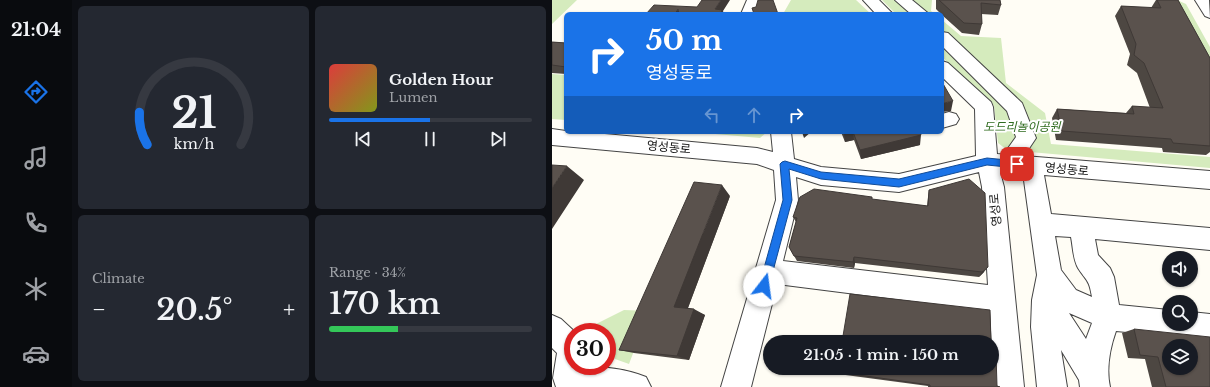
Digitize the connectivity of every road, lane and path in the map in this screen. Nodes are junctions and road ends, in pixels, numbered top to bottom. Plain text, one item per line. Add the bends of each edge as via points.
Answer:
1 (754, 0) edge
2 (1202, 0) edge
3 (749, 12) edge
4 (1210, 14) edge
5 (944, 39) edge
6 (944, 69) edge
7 (781, 134) edge
8 (552, 137) edge
9 (1016, 150) dead end
10 (987, 162) junction
11 (785, 164) junction
12 (1032, 166) junction
13 (1210, 180) edge
14 (1041, 224) junction
15 (1081, 228) junction
16 (1210, 239) edge
17 (768, 271) junction
18 (1047, 288) junction
19 (1002, 300) junction
20 (1108, 317) junction
21 (1162, 322) edge
22 (1198, 326) edge
23 (1210, 327) edge
24 (552, 328) edge
25 (1094, 381) edge
26 (636, 387) edge
27 (736, 387) edge
28 (1009, 387) edge
29 (1052, 387) edge

1 - 3 street
2 - 4 street
5 - 9 street via 982,85 1015,108 1026,138
6 - 10 street, 영성로 via 984,107
7 - 11 street
8 - 11 street, 영성동로 via 758,156
10 - 11 street, 영성동로 via 899,183 821,176
10 - 12 street, 영성동로
10 - 19 street, 영성로 via 993,187
11 - 17 street via 787,200
12 - 13 street, 영성동로
12 - 14 street
14 - 15 street
14 - 18 street
15 - 16 street
15 - 20 street via 1087,260 1101,277
17 - 19 street
17 - 27 street
18 - 20 street
18 - 25 street
18 - 29 street via 1044,327
19 - 28 street, 영성로
20 - 21 street
20 - 25 street via 1099,340
22 - 23 street
24 - 26 street via 571,348 567,378

